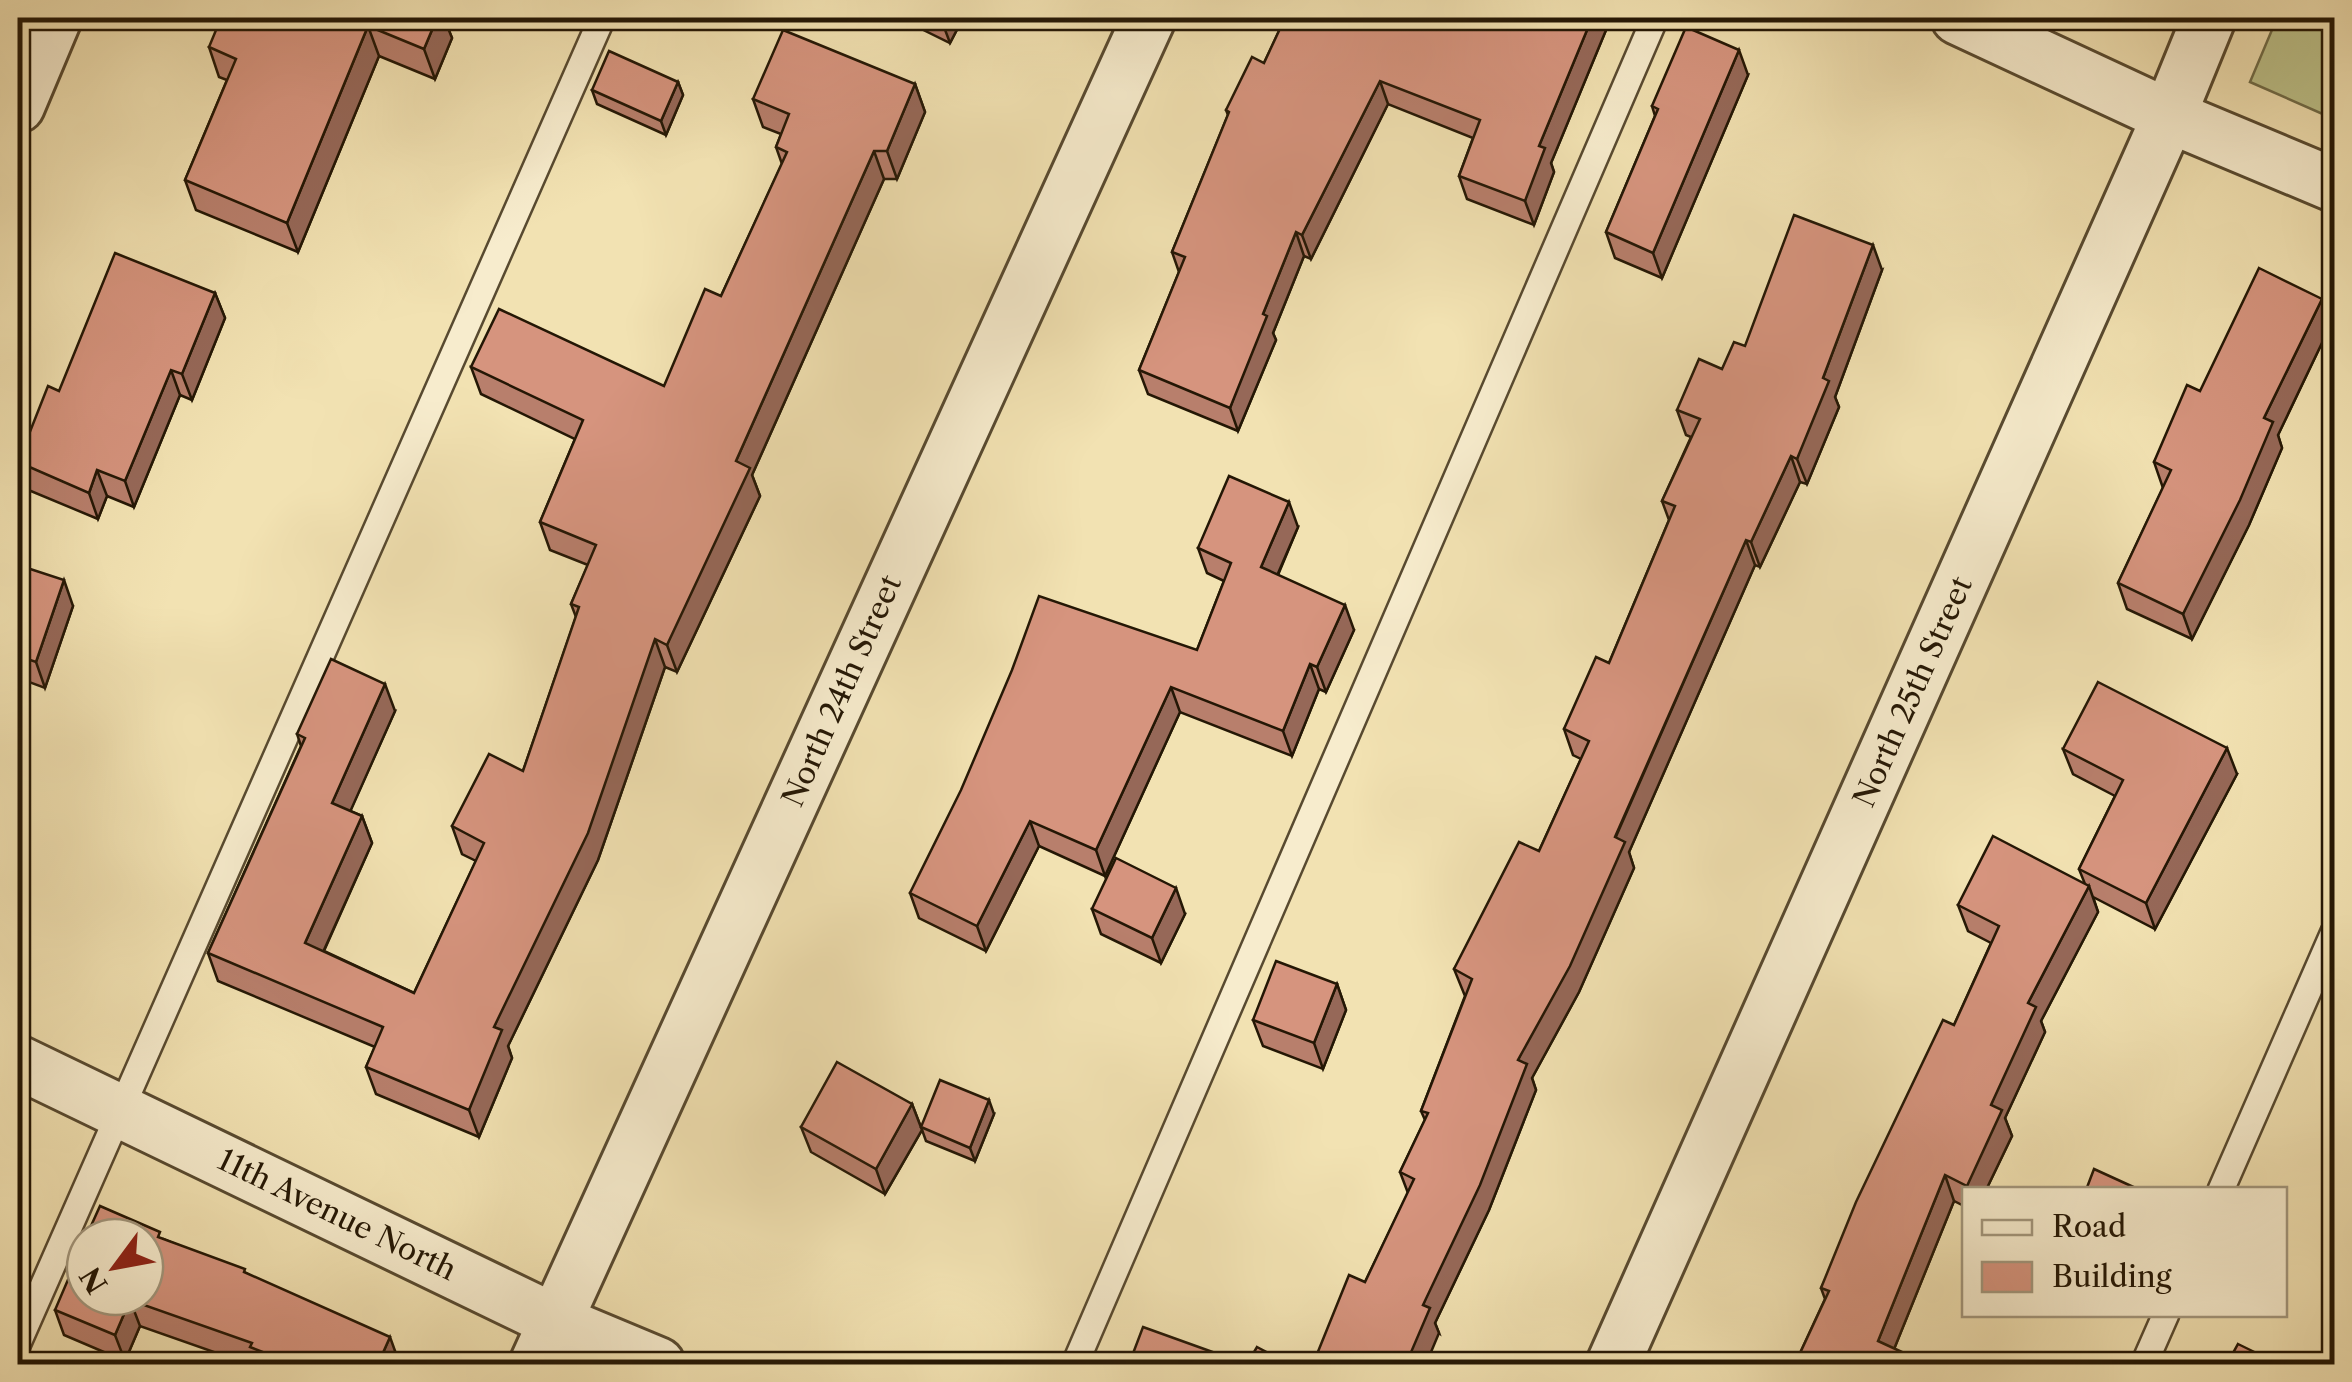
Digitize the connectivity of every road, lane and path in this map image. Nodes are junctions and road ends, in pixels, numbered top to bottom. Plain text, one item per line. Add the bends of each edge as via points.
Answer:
1 (54, 18) edge
2 (602, 18) edge
3 (1149, 18) edge
4 (1655, 18) edge
5 (1958, 18) edge
6 (2209, 18) edge
7 (18, 106) edge
8 (2168, 116) junction
9 (2334, 185) edge
10 (2334, 932) edge
11 (18, 1062) edge
12 (118, 1110) junction
13 (2222, 1187) edge
14 (2165, 1317) edge
15 (546, 1342) edge
16 (18, 1343) edge
17 (658, 1364) edge
18 (1075, 1364) edge
19 (1614, 1364) edge
20 (2144, 1364) edge

1 - 7 street
2 - 12 lane
3 - 15 street, North 24th Street
4 - 18 lane
5 - 8 street
6 - 8 street, North 25th Street
8 - 9 street
8 - 19 street, North 25th Street
10 - 13 lane
11 - 12 street, 11th Avenue North
12 - 15 street, 11th Avenue North
12 - 16 lane
14 - 20 lane
15 - 17 street, 11th Avenue North

